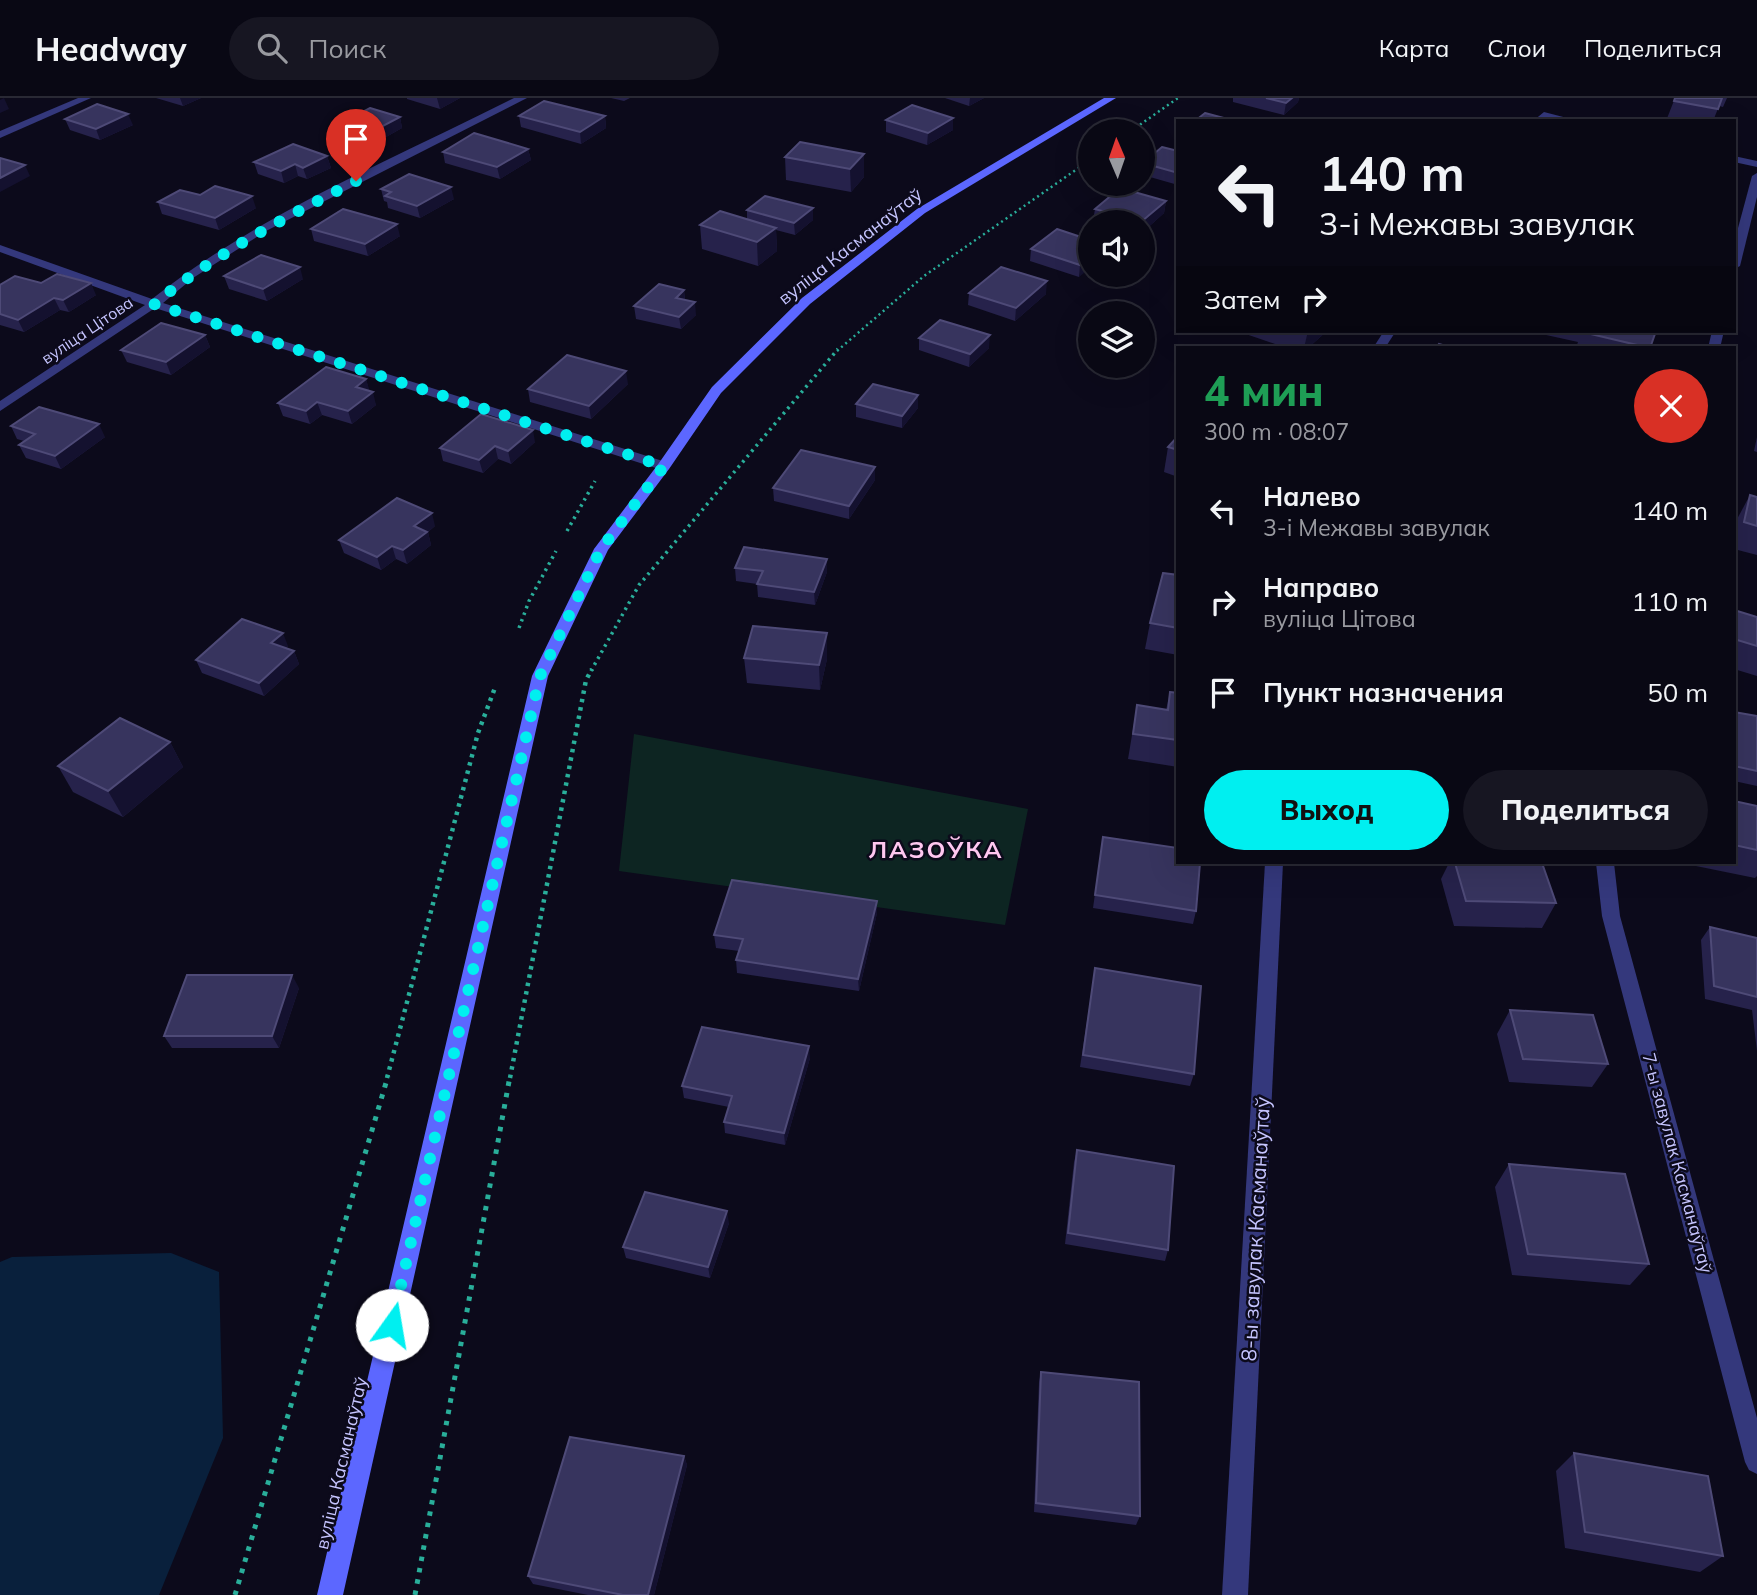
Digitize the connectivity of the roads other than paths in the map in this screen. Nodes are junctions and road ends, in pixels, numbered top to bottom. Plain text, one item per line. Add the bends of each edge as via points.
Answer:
1 (86, 98) edge
2 (522, 98) edge
3 (1111, 98) edge
4 (1540, 119) edge
5 (1558, 119) edge
6 (0, 135) edge
7 (1736, 159) edge
8 (1757, 164) edge
9 (1757, 176) edge
10 (0, 248) edge
11 (1736, 259) edge
12 (154, 304) junction
13 (0, 407) edge
14 (664, 466) junction
15 (1274, 864) edge
16 (1605, 864) edge
17 (1757, 1462) edge
18 (330, 1595) edge
19 (1235, 1595) edge

1 - 6 street
2 - 12 street, вуліца Цітова via 262,229 189,275
3 - 14 main road, вуліца Касманаўтаў via 922,211 806,301 716,390
4 - 5 street
7 - 8 street
9 - 11 street
10 - 12 street
12 - 13 street, вуліца Цітова
12 - 14 street
14 - 18 main road, вуліца Касманаўтаў via 601,549 540,676
15 - 19 street, 8-ы завулак Касманаўтаў
16 - 17 street, 7-ы завулак Касманаўтаў via 1611,916

